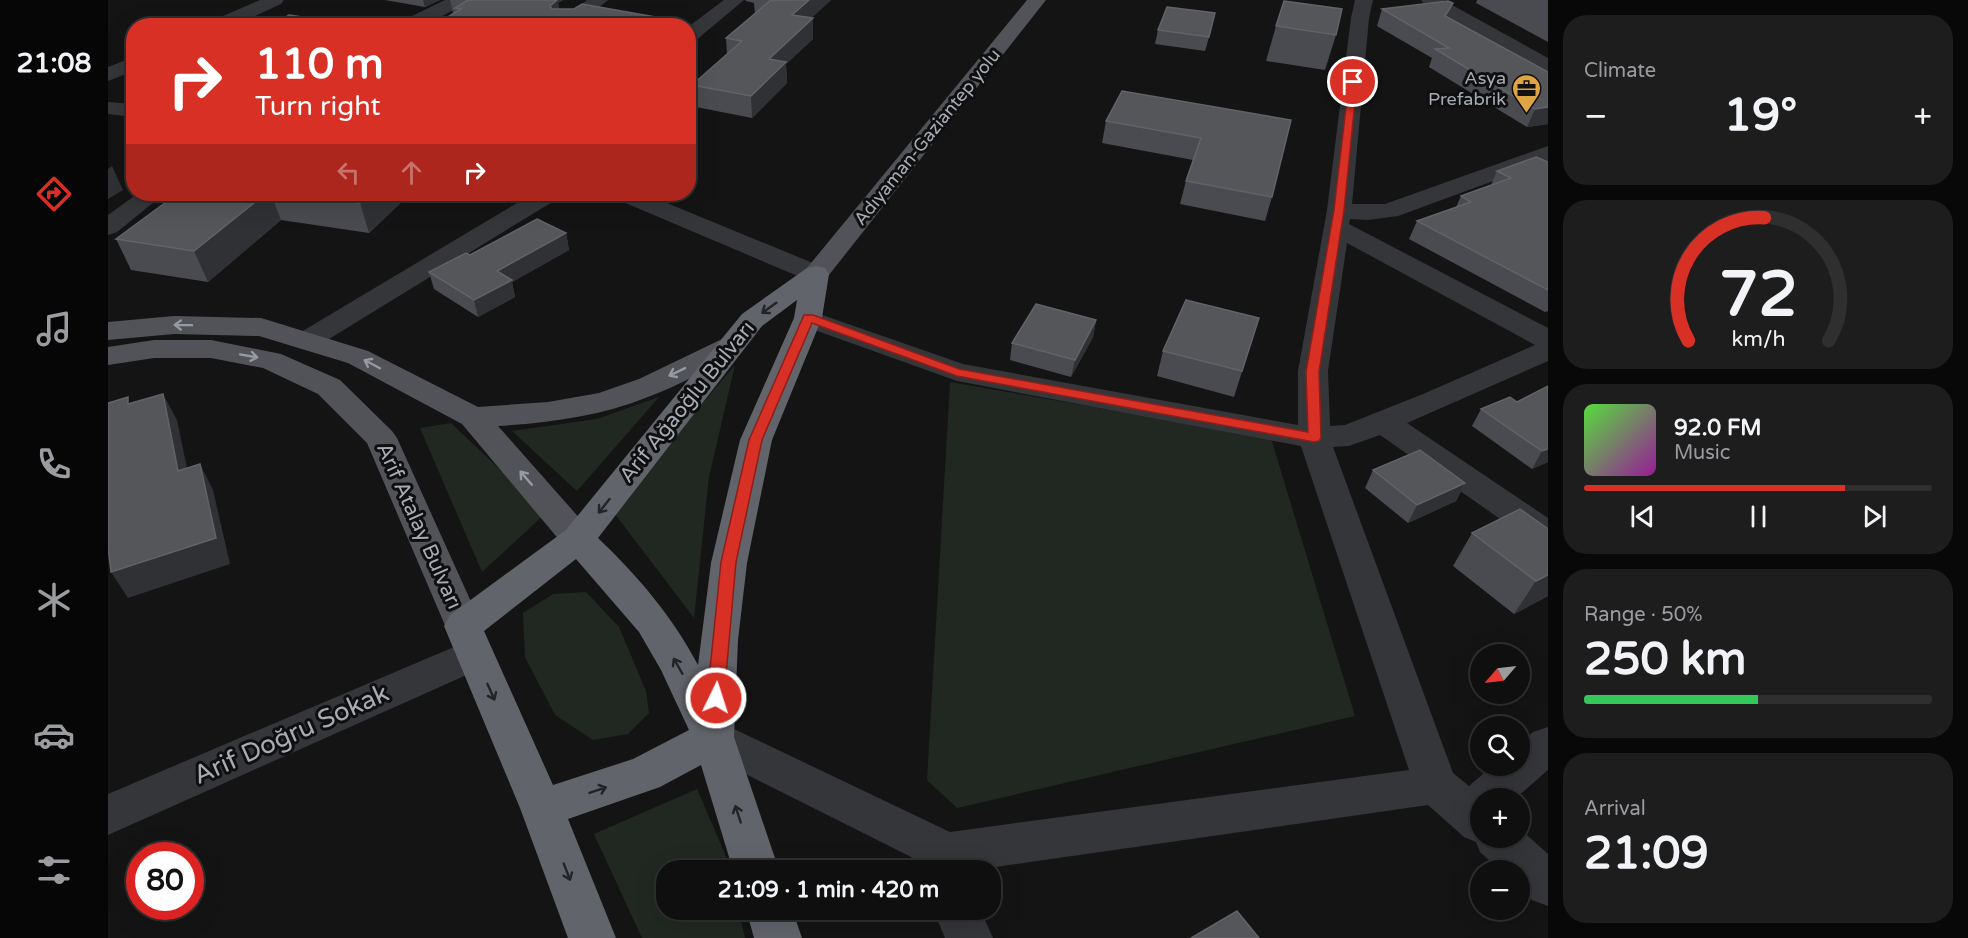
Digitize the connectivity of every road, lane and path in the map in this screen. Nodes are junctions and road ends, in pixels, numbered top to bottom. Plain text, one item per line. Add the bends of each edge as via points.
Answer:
1 (275, 0) edge
2 (459, 0) edge
3 (599, 0) edge
4 (735, 0) edge
5 (1037, 0) edge
6 (1364, 0) edge
7 (1430, 0) edge
8 (234, 18) edge
9 (423, 18) edge
10 (575, 18) edge
11 (696, 32) edge
12 (1548, 66) edge
13 (126, 67) edge
14 (108, 75) edge
15 (108, 108) edge
16 (126, 110) edge
17 (1548, 153) edge
18 (143, 201) edge
19 (536, 201) edge
20 (642, 201) edge
21 (1338, 219) junction
22 (108, 227) edge
23 (816, 274) junction
24 (808, 318) junction
25 (108, 331) edge
26 (1548, 340) edge
27 (306, 341) junction
28 (730, 346) junction
29 (1548, 350) edge
30 (108, 356) edge
31 (473, 417) junction
32 (1382, 421) junction
33 (1314, 438) junction
34 (1548, 535) edge
35 (578, 538) junction
36 (469, 640) junction
37 (713, 737) junction
38 (1548, 746) edge
39 (1436, 785) junction
40 (1507, 788) edge
41 (1470, 806) edge
42 (542, 808) junction
43 (108, 815) edge
44 (1514, 848) edge
45 (753, 860) edge
46 (944, 860) edge
47 (961, 860) edge
48 (1548, 884) edge
49 (772, 920) edge
50 (961, 920) edge
51 (592, 938) edge
52 (778, 938) edge
53 (969, 938) edge

1 - 8 street
2 - 9 street
3 - 10 street
4 - 11 street
5 - 23 main road, Adıyaman-Gaziantep yolu
6 - 21 street
7 - 12 street
13 - 14 street
15 - 16 street
17 - 21 street via 1389,211
18 - 22 street
19 - 27 street
20 - 23 street
21 - 26 street
21 - 33 street via 1313,372
23 - 24 highway
23 -> 28 highway, Arif Ağaoğlu Bulvarı via 752,320
24 - 33 street via 957,372
24 - 37 highway via 753,451 729,562
27 -> 25 main road via 261,327 174,325
31 -> 27 main road via 358,357
28 -> 31 main road via 622,396 540,414
28 -> 35 highway, Arif Ağaoğlu Bulvarı
29 - 32 street
30 -> 36 main road, Arif Atalay Bulvarı via 211,349 272,360 329,387 381,438
35 -> 31 main road
32 - 33 street via 1348,435
32 - 34 street
33 - 39 street
35 - 36 highway, Arif Ağaoğlu Bulvarı
37 -> 35 highway via 652,623
36 -> 42 highway
36 - 43 street, Arif Doğru Sokak
42 -> 37 highway via 645,774
45 -> 37 highway
37 - 46 street
38 - 40 street
39 - 41 street
39 - 47 street
42 -> 51 highway
44 - 48 street
49 - 52 highway
50 - 53 street

